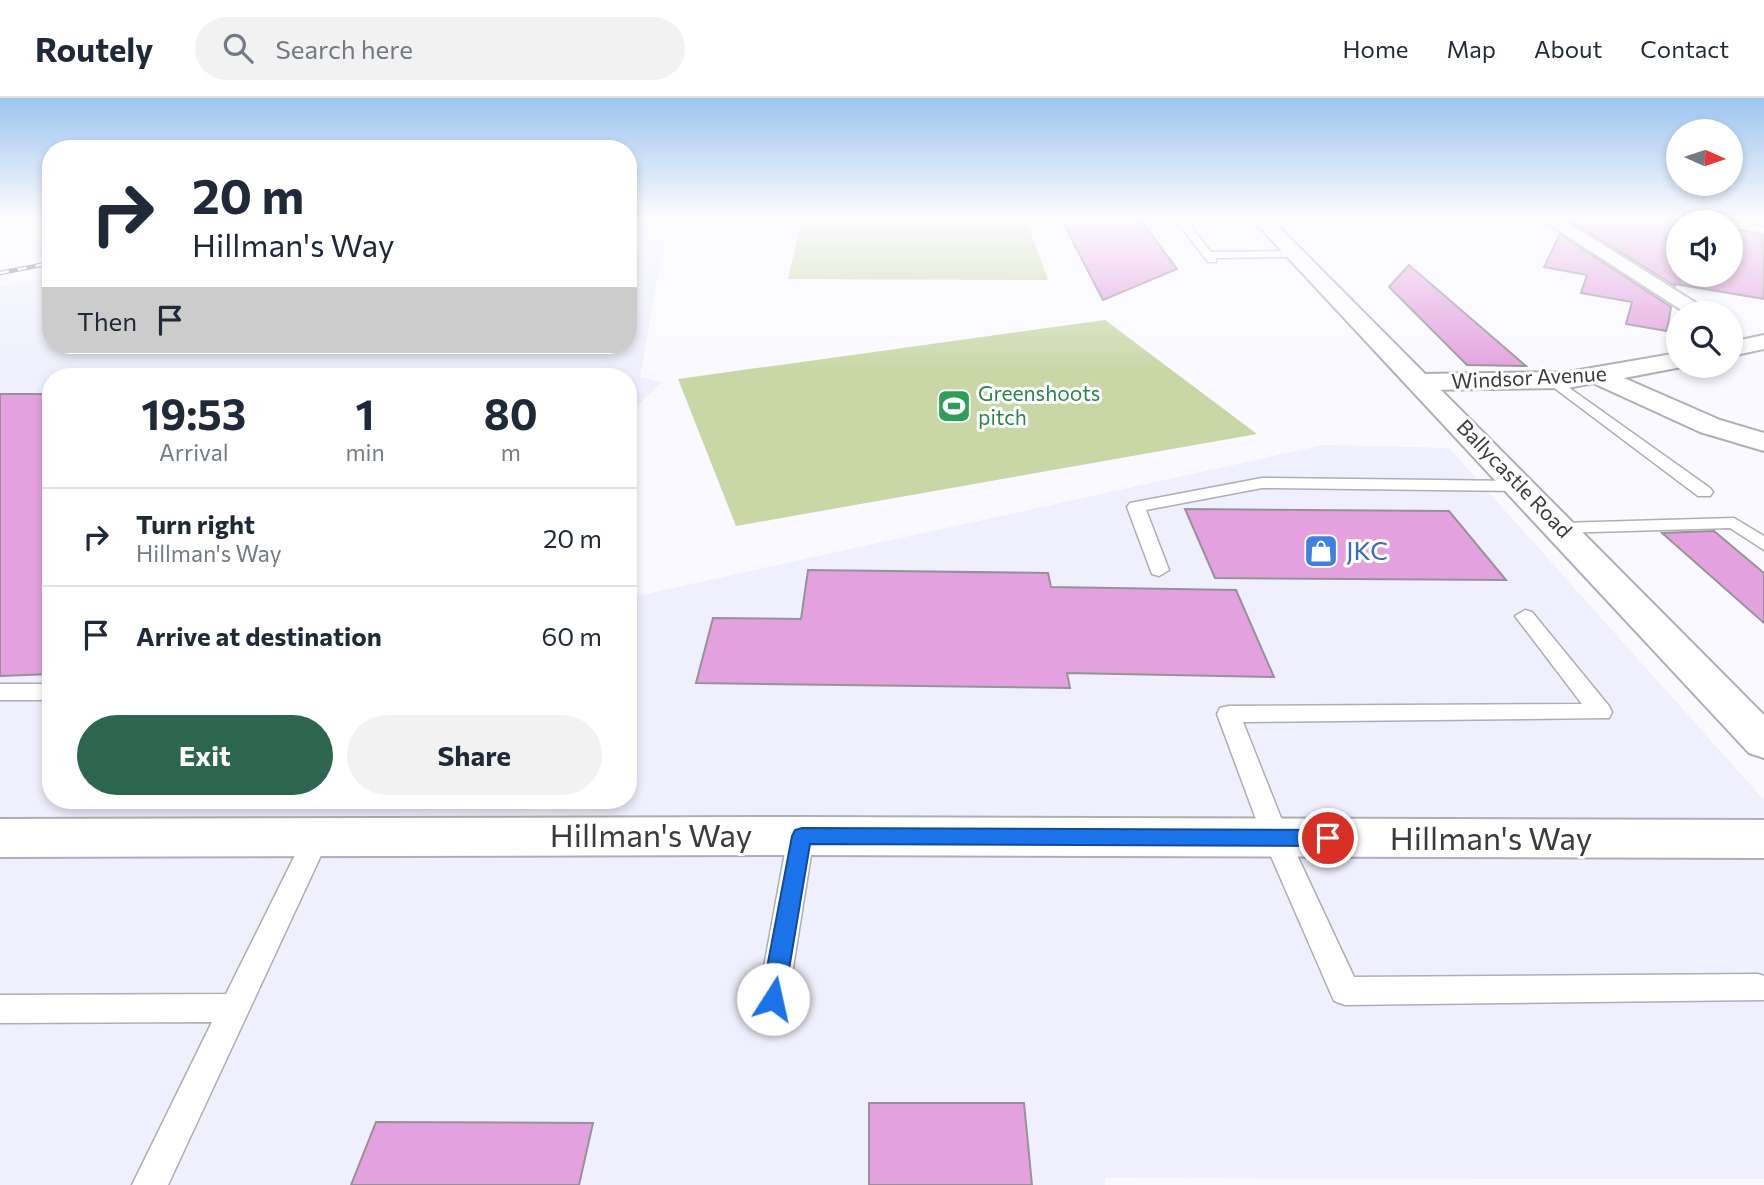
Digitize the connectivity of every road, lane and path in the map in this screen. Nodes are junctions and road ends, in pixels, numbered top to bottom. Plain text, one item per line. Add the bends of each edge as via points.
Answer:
1 (1307, 270) edge
2 (1631, 270) edge
3 (1682, 301) edge
4 (1666, 363) edge
5 (1598, 376) junction
6 (1554, 381) junction
7 (1420, 382) junction
8 (1764, 442) edge
9 (1520, 486) junction
10 (1704, 492) dead end
11 (1559, 528) junction
12 (1764, 544) edge
13 (1159, 570) dead end
14 (1525, 616) dead end
15 (0, 692) edge
16 (42, 692) edge
17 (1764, 742) edge
18 (317, 836) junction
19 (802, 836) junction
20 (0, 838) edge
21 (1276, 838) junction
22 (1764, 839) edge
23 (1758, 988) dead end
24 (773, 999) dead end
25 (235, 1008) junction
26 (0, 1009) edge
27 (150, 1185) edge

1 - 7 street, Ballycastle Road
2 - 3 street
4 - 5 street, Windsor Avenue
5 - 6 street, Windsor Avenue
5 - 8 street via 1710,426
6 - 7 street, Windsor Avenue
6 - 10 lane
7 - 9 street, Ballycastle Road
9 - 11 street, Ballycastle Road
9 - 13 lane via 1262,483 1136,507
11 - 12 lane via 1734,523
11 - 17 street, Ballycastle Road
14 - 21 lane via 1601,712 1228,714
15 - 16 lane
18 - 19 street, Hillman's Way
18 - 20 street, Hillman's Way
18 - 25 lane
19 - 21 street, Hillman's Way
19 - 24 lane
21 - 22 street, Hillman's Way
21 - 23 lane via 1345,991
25 - 26 lane
25 - 27 lane

